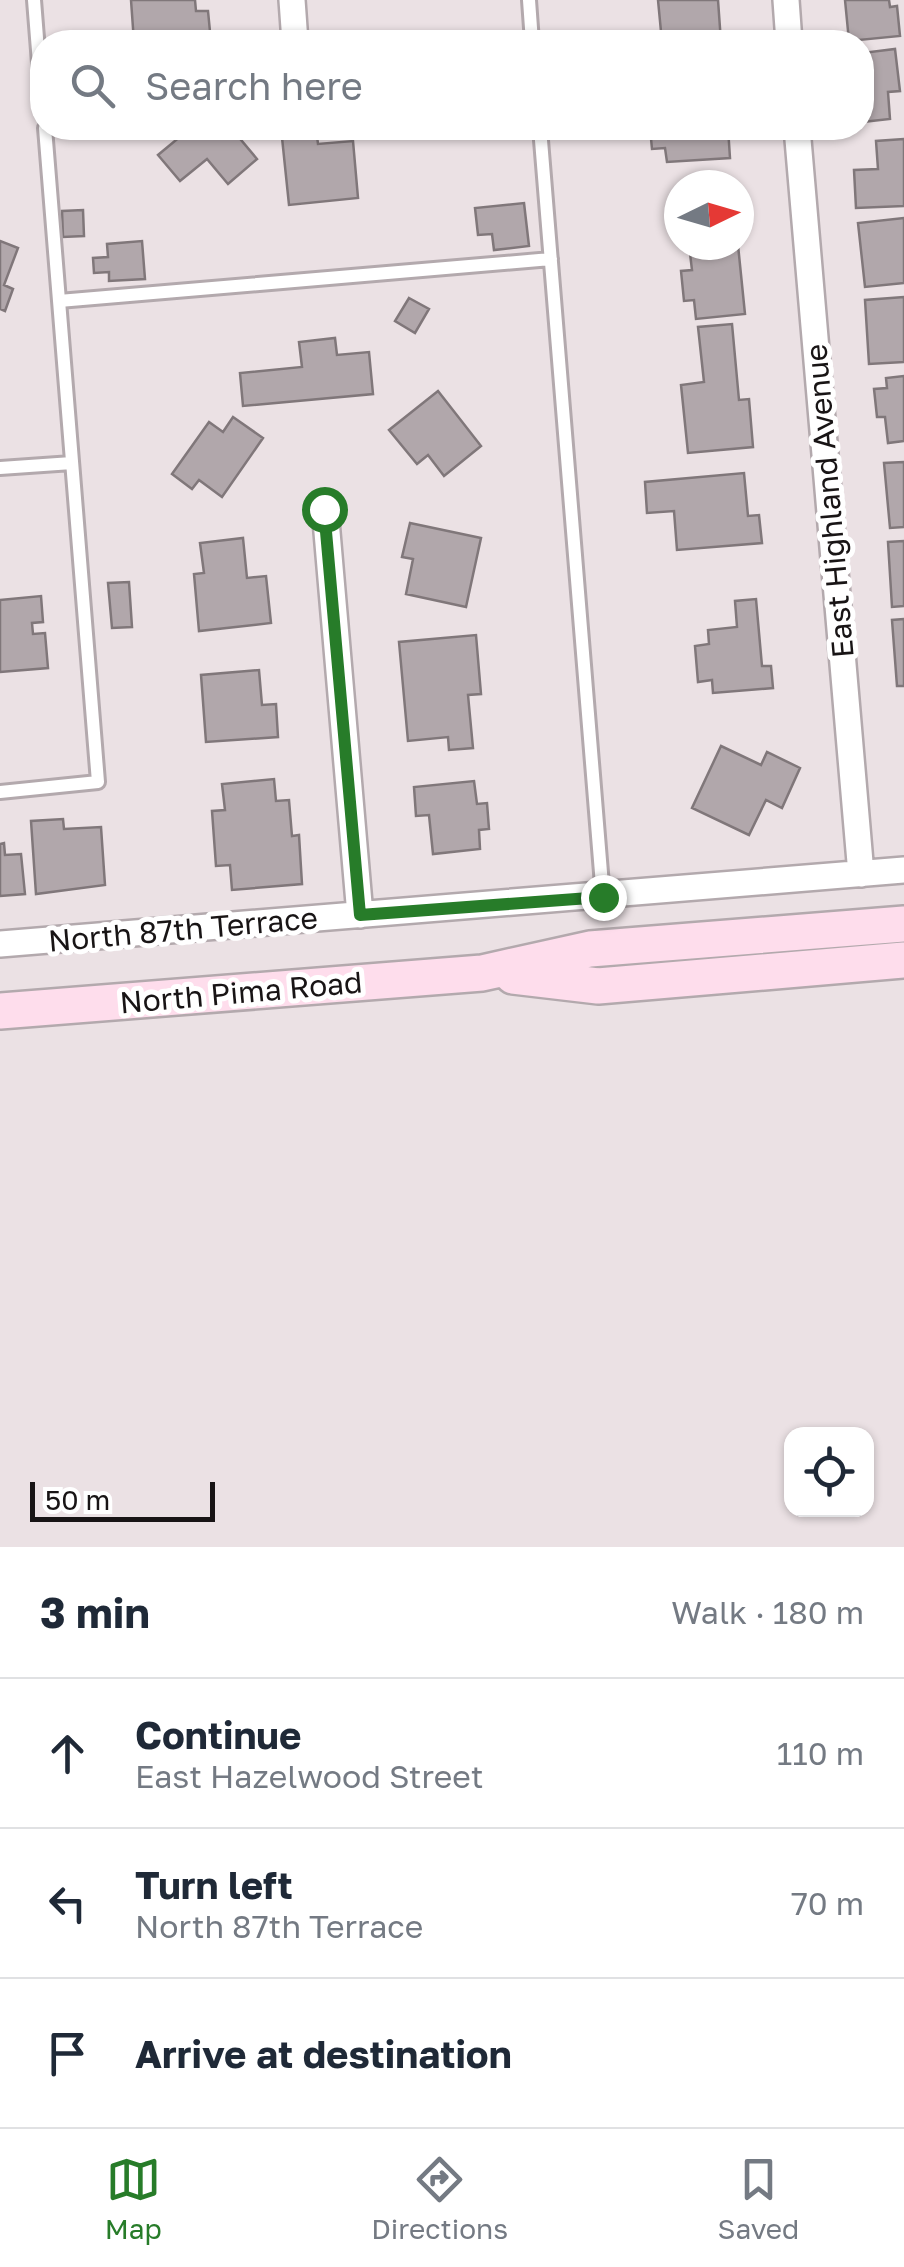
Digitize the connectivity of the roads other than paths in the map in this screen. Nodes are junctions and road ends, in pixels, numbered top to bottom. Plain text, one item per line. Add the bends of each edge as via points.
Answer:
1 (34, 0) edge
2 (292, 0) edge
3 (529, 0) edge
4 (786, 0) edge
5 (36, 30) edge
6 (294, 30) edge
7 (531, 30) edge
8 (788, 30) edge
9 (46, 140) edge
10 (541, 140) edge
11 (797, 140) edge
12 (550, 260) junction
13 (59, 301) junction
14 (72, 463) junction
15 (0, 468) edge
16 (324, 509) dead end
17 (0, 792) edge
18 (904, 870) edge
19 (861, 874) junction
20 (603, 897) junction
21 (360, 915) junction
22 (904, 924) edge
23 (0, 944) edge
24 (904, 960) edge
25 (482, 973) junction
26 (0, 1011) edge

1 - 5 lane
2 - 6 street
3 - 7 lane
4 - 8 street
9 - 13 lane
10 - 12 lane
11 - 19 street, East Highland Avenue
12 - 13 lane
12 - 20 lane
13 - 14 lane
14 - 15 lane
14 - 17 lane via 98,782
16 - 21 street
18 - 19 street, North 87th Terrace
19 - 20 street, North 87th Terrace
20 - 21 street, North 87th Terrace
21 - 23 street, North 87th Terrace
22 - 25 main road, North Pima Road via 590,949
24 - 25 main road, North Pima Road via 598,986
25 - 26 main road, North Pima Road

